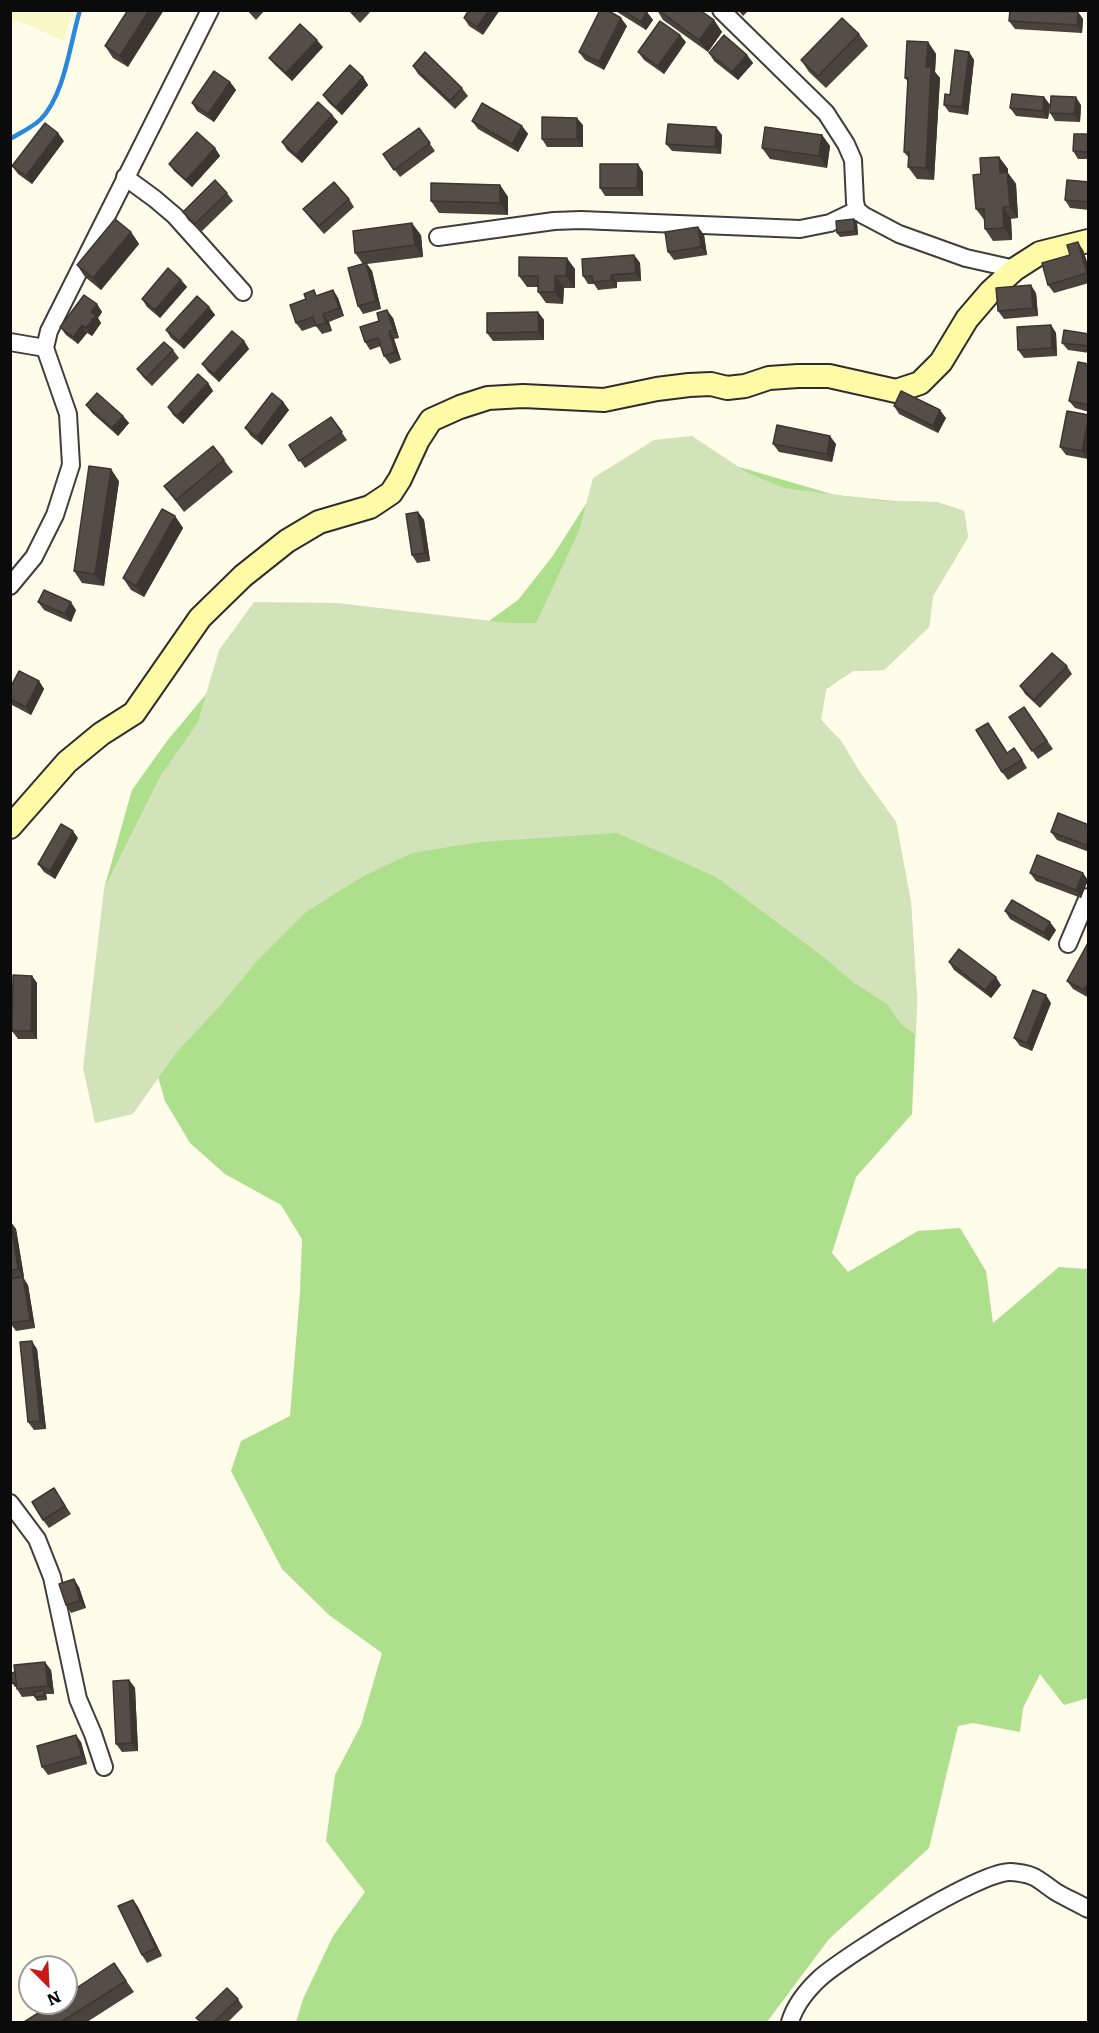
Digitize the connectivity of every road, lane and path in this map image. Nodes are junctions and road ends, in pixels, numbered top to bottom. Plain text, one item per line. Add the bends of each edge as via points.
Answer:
1 (210, 10) edge
2 (721, 10) edge
3 (125, 177) junction
4 (857, 210) junction
5 (438, 237) dead end
6 (1089, 241) edge
7 (1015, 268) junction
8 (243, 292) dead end
9 (10, 342) edge
10 (45, 348) junction
11 (10, 586) edge
12 (10, 827) edge
13 (1089, 897) edge
14 (1068, 944) dead end
15 (10, 1503) edge
16 (104, 1767) dead end
17 (1089, 1909) edge
18 (790, 2022) edge

1 - 3 street
2 - 4 street via 826,113 853,160
3 - 8 street via 175,216
3 - 10 street via 49,330
4 - 5 street via 830,223 800,229 581,220
4 - 7 street via 899,234 966,258
6 - 7 street via 1040,253
7 - 12 street via 967,319 941,362 920,383 896,391 829,376 789,376 727,388 711,384 678,386 604,400 488,398 431,420 391,493 370,507 319,522 287,541 243,576 200,618 134,713 67,762
9 - 10 street
10 - 11 street via 68,414 71,465 55,515 34,557
13 - 14 street
15 - 16 street via 37,1539 52,1577 78,1699
17 - 18 street via 1037,1876 1009,1871 972,1883 857,1950 820,1978 795,2006

